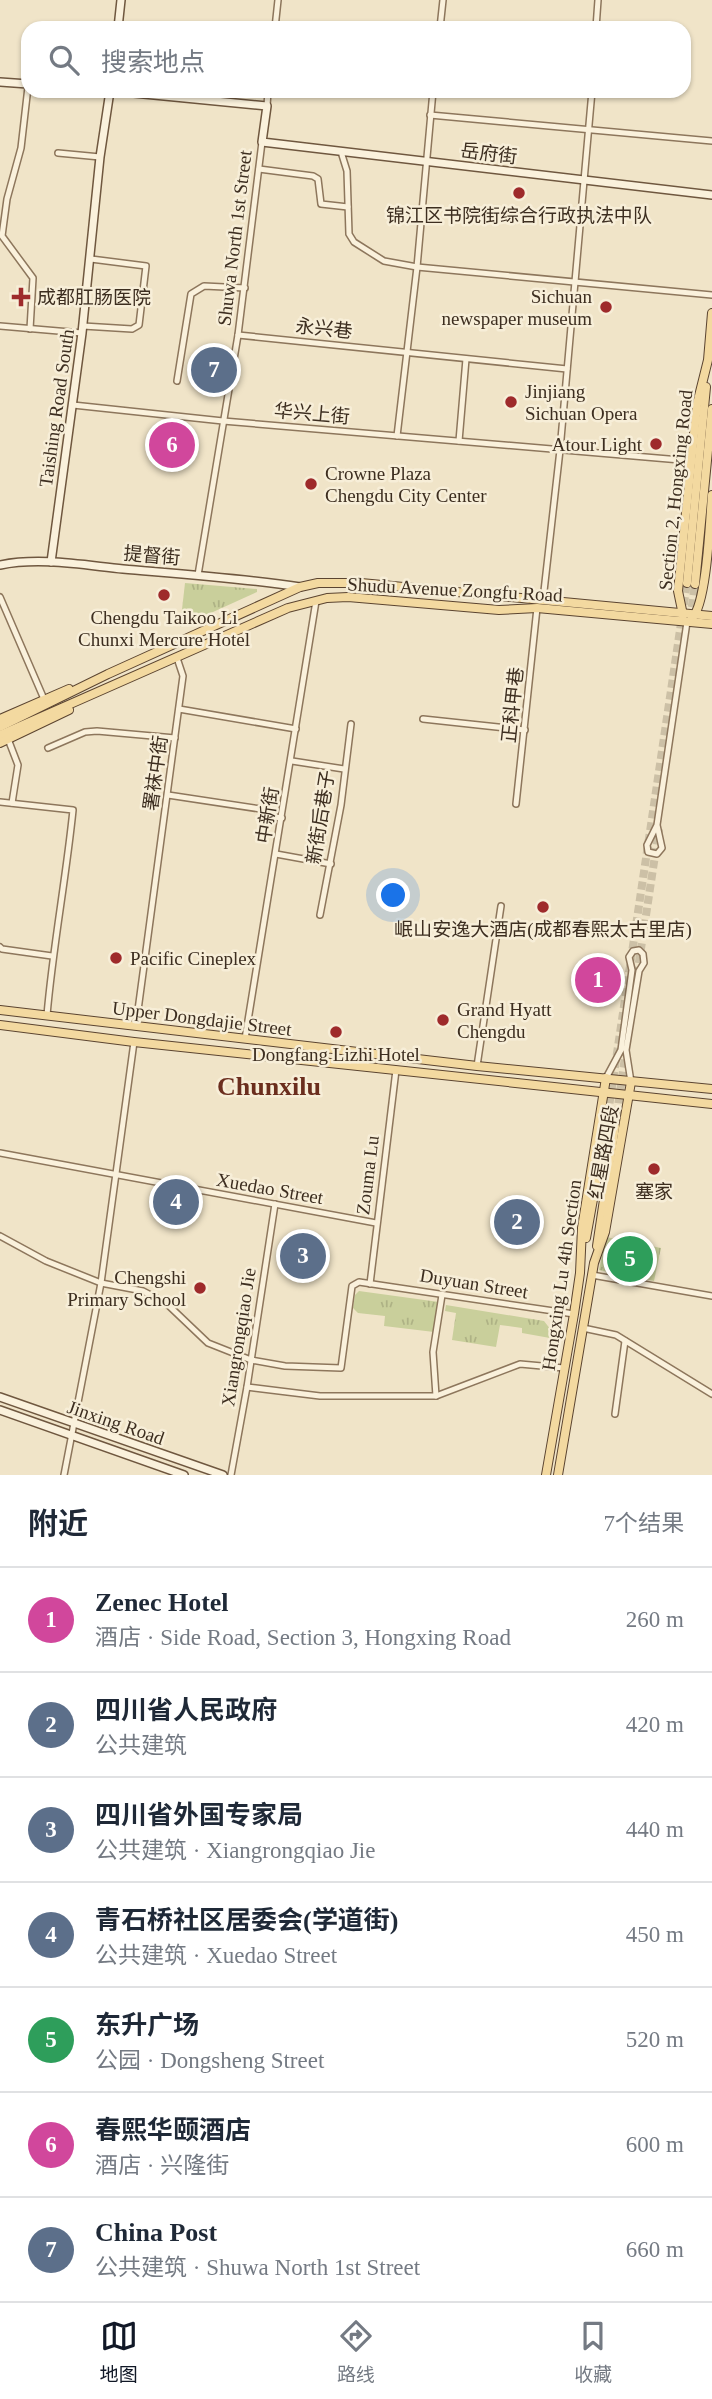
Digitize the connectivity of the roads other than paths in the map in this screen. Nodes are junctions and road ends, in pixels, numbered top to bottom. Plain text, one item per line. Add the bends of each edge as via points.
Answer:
1 (121, 0) edge
2 (278, 0) edge
3 (443, 0) edge
4 (598, 0) edge
5 (119, 21) edge
6 (276, 21) edge
7 (441, 21) edge
8 (596, 21) edge
9 (0, 82) edge
10 (21, 84) edge
11 (27, 98) edge
12 (111, 98) edge
13 (184, 98) edge
14 (268, 98) edge
15 (432, 98) edge
16 (592, 98) edge
17 (267, 106) junction
18 (430, 116) junction
19 (590, 129) junction
20 (712, 141) edge
21 (262, 142) junction
22 (58, 153) dead end
23 (342, 155) dead end
24 (100, 157) junction
25 (425, 161) junction
26 (259, 169) junction
27 (586, 180) junction
28 (712, 195) edge
29 (4, 199) edge
30 (348, 207) junction
31 (91, 259) junction
32 (417, 267) junction
33 (575, 284) junction
34 (245, 288) junction
35 (712, 295) edge
36 (712, 313) edge
37 (0, 326) edge
38 (30, 329) junction
39 (82, 329) junction
40 (238, 335) junction
41 (407, 353) junction
42 (466, 359) junction
43 (708, 360) junction
44 (567, 369) junction
45 (177, 381) dead end
46 (73, 405) junction
47 (712, 409) edge
48 (223, 421) junction
49 (397, 436) junction
50 (459, 441) junction
51 (560, 450) junction
52 (691, 461) junction
53 (712, 495) edge
54 (51, 562) junction
55 (0, 565) edge
56 (198, 575) junction
57 (300, 587) junction
58 (0, 597) edge
59 (316, 601) junction
60 (540, 604) junction
61 (681, 613) junction
62 (696, 614) junction
63 (712, 616) edge
64 (687, 622) junction
65 (712, 624) edge
66 (177, 657) junction
67 (108, 674) junction
68 (44, 699) junction
69 (179, 709) junction
70 (0, 719) edge
71 (424, 719) dead end
72 (351, 724) dead end
73 (0, 727) edge
74 (296, 729) junction
75 (525, 730) junction
76 (175, 738) junction
77 (3, 739) edge
78 (48, 748) dead end
79 (292, 761) junction
80 (344, 769) junction
81 (168, 794) junction
82 (0, 802) edge
83 (12, 803) junction
84 (516, 804) dead end
85 (282, 818) junction
86 (657, 825) junction
87 (276, 854) junction
88 (331, 864) junction
89 (501, 906) dead end
90 (320, 915) dead end
91 (0, 947) edge
92 (52, 956) junction
93 (0, 1010) edge
94 (13, 1012) junction
95 (47, 1015) junction
96 (0, 1025) edge
97 (136, 1025) junction
98 (11, 1026) junction
99 (246, 1038) junction
100 (134, 1042) junction
101 (477, 1066) junction
102 (396, 1070) junction
103 (606, 1078) junction
104 (631, 1082) junction
105 (712, 1089) edge
106 (603, 1092) junction
107 (629, 1096) junction
108 (712, 1104) edge
109 (0, 1153) edge
110 (117, 1176) junction
111 (275, 1205) junction
112 (376, 1223) junction
113 (0, 1236) edge
114 (594, 1263) junction
115 (580, 1273) junction
116 (592, 1275) junction
117 (101, 1283) junction
118 (370, 1284) junction
119 (442, 1294) junction
120 (712, 1296) edge
121 (574, 1314) junction
122 (583, 1328) junction
123 (625, 1340) junction
124 (251, 1360) junction
125 (564, 1368) junction
126 (247, 1387) junction
127 (712, 1394) edge
128 (436, 1396) junction
129 (0, 1397) edge
130 (0, 1410) edge
131 (615, 1414) dead end
132 (75, 1425) junction
133 (73, 1436) junction
134 (64, 1475) edge
135 (184, 1475) edge
136 (223, 1475) edge
137 (231, 1475) edge
138 (546, 1475) edge
139 (558, 1475) edge

1 - 5 main road
2 - 6 street
3 - 7 street
4 - 8 street
9 - 10 main road
11 - 29 street via 22,148
12 - 24 main road, Taishing Road South
13 - 17 main road
14 - 17 street
15 - 18 street
16 - 19 street, 正科甲巷
17 - 21 main road
18 - 19 street
18 - 25 street
19 - 20 street
19 - 27 street, 正科甲巷
21 - 25 main road, 岳府街
21 - 26 street, Shuwa North 1st Street
22 - 24 street
23 - 30 street
24 - 31 main road, Taishing Road South
25 - 27 main road, 岳府街
25 - 32 street
26 - 30 street via 313,176 318,179 321,204
26 - 34 street, Shuwa North 1st Street
27 - 28 main road, 岳府街
27 - 33 street, 正科甲巷
29 - 38 street via 2,236 33,278
30 - 32 street via 349,234 354,242 384,261
31 - 39 main road, Taishing Road South
31 - 39 street via 146,266 139,325 132,329
32 - 33 street
32 - 41 street
33 - 35 street
33 - 44 street, 正科甲巷
34 - 40 street, Shuwa North 1st Street
34 - 45 street via 204,285 191,294
36 - 43 main road, Section 2, Hongxing Road
37 - 38 street
38 - 39 street
39 - 46 main road, Taishing Road South
40 - 41 street, 永兴巷
40 - 48 street, Shuwa North 1st Street
41 - 42 street, 永兴巷
41 - 49 street
42 - 44 street, 永兴巷
42 - 50 street
43 - 47 main road via 691,584
43 - 52 main road, Section 2, Hongxing Road via 697,404
44 - 51 street, 正科甲巷
46 - 48 street, 华兴上街
46 - 54 main road, Taishing Road South
48 - 49 street, 华兴上街
48 - 56 street, Shuwa North 1st Street
49 - 50 street, 华兴上街
50 - 51 street, 华兴上街
51 - 52 street, 华兴上街
51 - 60 street, 正科甲巷
52 - 61 main road, Section 2, Hongxing Road via 678,591
53 - 62 main road, Section 2, Hongxing Road
54 - 55 main road, 提督街
54 - 56 main road, 提督街
56 - 57 main road, 提督街
57 - 60 main road, Shudu Avenue Zongfu Road via 351,583
57 - 67 main road, Shudu Avenue Zongfu Road
58 - 68 street
59 - 60 main road, Shudu Avenue Zongfu Road via 348,597 499,610
59 - 66 main road, Shudu Avenue Zongfu Road via 288,608
59 - 74 street, 中新街
60 - 61 main road, Shudu Avenue Zongfu Road
60 - 64 main road, Shudu Avenue Zongfu Road
60 - 75 street, 正科甲巷
61 - 62 main road, Shudu Avenue Zongfu Road
61 - 64 main road, Section 2, Hongxing Road
62 - 63 main road, Shudu Avenue Zongfu Road
62 - 64 main road
64 - 65 main road, Shudu Avenue Zongfu Road
64 - 86 street
66 - 69 street, 署袜中街 via 183,676
66 - 77 main road, Shudu Avenue Zongfu Road
67 - 68 main road, Shudu Avenue Zongfu Road
67 - 73 main road, Shudu Avenue Zongfu Road
68 - 70 main road, Shudu Avenue Zongfu Road
69 - 74 street
69 - 76 street, 署袜中街
71 - 75 street
72 - 80 street, 新街后巷子
74 - 79 street, 中新街
75 - 84 street, 正科甲巷
76 - 78 street via 97,731
76 - 81 street, 署袜中街
77 - 83 street via 18,765
79 - 80 street
79 - 85 street, 中新街
80 - 88 street, 新街后巷子
81 - 85 street via 267,810 266,816
81 - 97 street, 署袜中街
82 - 83 street
83 - 92 street via 73,810
85 - 87 street, 中新街
86 - 86 street via 647,845 652,854 662,848
87 - 88 street
87 - 99 street, 中新街
88 - 90 street, 新街后巷子
89 - 101 street
91 - 92 street
92 - 95 street
93 - 94 main road, Upper Dongdajie Street
94 - 95 main road, Upper Dongdajie Street
94 - 98 main road via 6,1020
95 - 97 main road, Upper Dongdajie Street
96 - 98 main road, Upper Dongdajie Street
97 - 99 main road, Upper Dongdajie Street
98 - 100 main road, Upper Dongdajie Street
99 - 101 main road, Upper Dongdajie Street
100 - 102 main road, Upper Dongdajie Street
100 - 110 street
101 - 103 main road, Upper Dongdajie Street
102 - 106 main road, Upper Dongdajie Street
102 - 112 street, Zouma Lu
103 - 104 main road, Upper Dongdajie Street
103 - 104 street via 621,1050 632,971 629,957 637,950 644,960 626,1050
103 - 106 main road, Hongxing Lu 4th Section
104 - 105 main road, Upper Dongdajie Street
104 - 107 main road, 红星路四段
106 - 107 main road, Upper Dongdajie Street
106 - 115 main road, Hongxing Lu 4th Section via 582,1228
107 - 108 main road, Upper Dongdajie Street
107 - 114 main road, 红星路四段 via 606,1232
109 - 110 street, Xuedao Street
110 - 111 street, Xuedao Street
110 - 117 street
111 - 112 street, Xuedao Street
111 - 124 street, Xiangrongqiao Jie
112 - 118 street, Zouma Lu
113 - 117 street
114 - 115 main road via 610,1127
114 - 116 main road, 红星路四段
115 - 121 main road, Hongxing Lu 4th Section
116 - 120 street
116 - 122 main road, 红星路四段
117 - 124 street via 143,1291 166,1303 208,1343
117 - 132 street
118 - 119 street, Duyuan Street
118 - 124 street via 352,1286 341,1368
119 - 121 street, Duyuan Street
119 - 128 street via 433,1352
121 - 125 main road, Hongxing Lu 4th Section
122 - 123 street
122 - 139 main road, 红星路四段
123 - 127 street
123 - 131 street
124 - 126 street, Xiangrongqiao Jie
125 - 128 street via 520,1364
125 - 138 main road, Hongxing Lu 4th Section
126 - 128 street via 320,1396
126 - 137 street, Xiangrongqiao Jie
129 - 132 main road, Jinxing Road
130 - 133 main road, Jinxing Road
132 - 133 street
132 - 136 main road, Jinxing Road
133 - 134 street
133 - 135 main road, Jinxing Road

